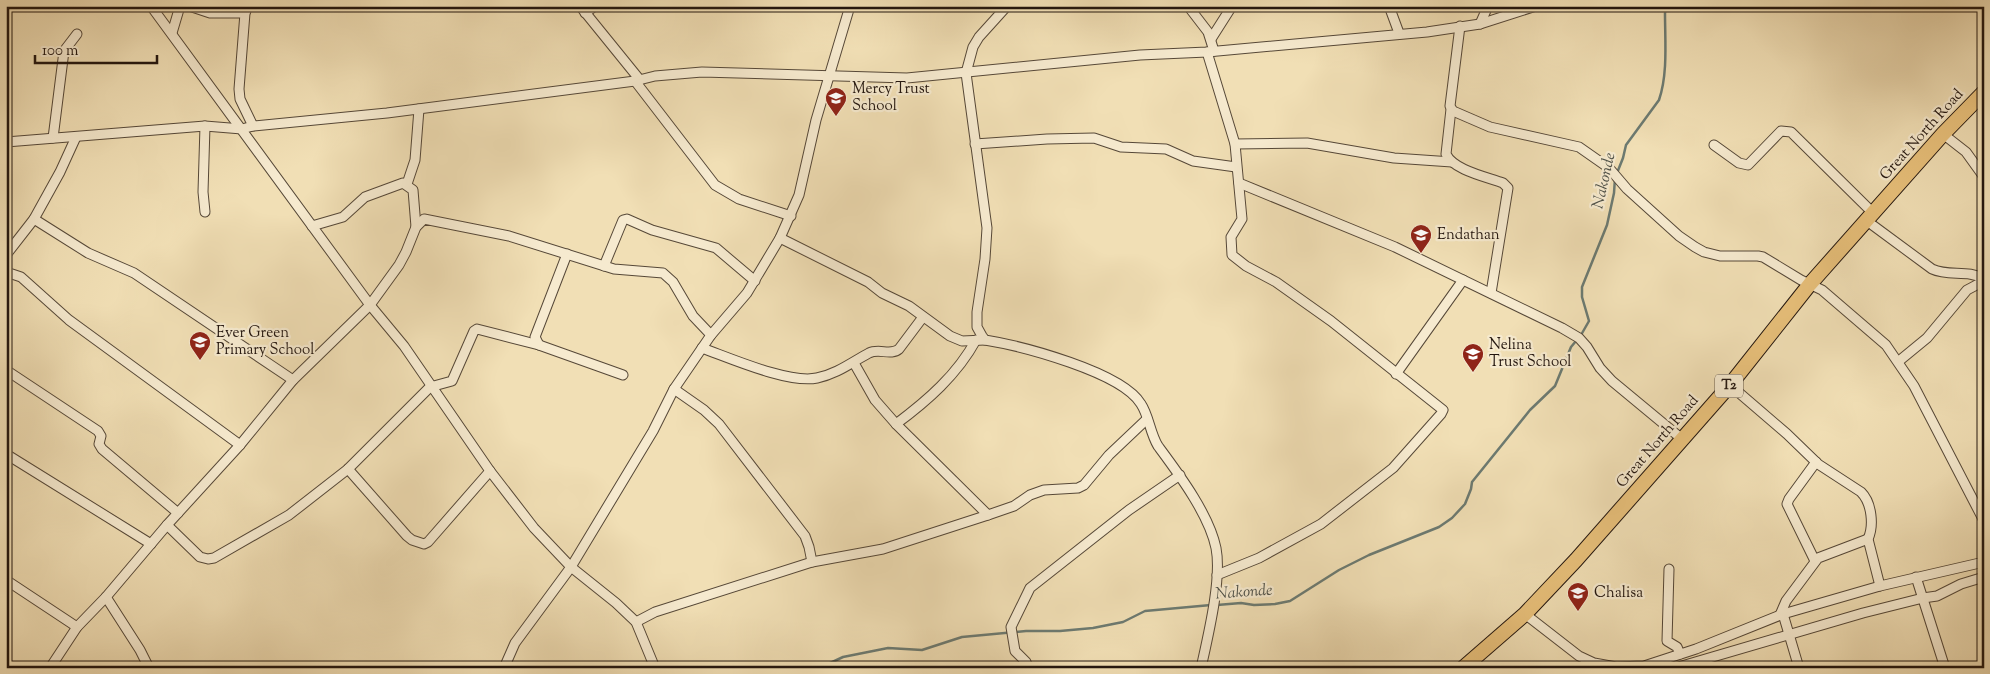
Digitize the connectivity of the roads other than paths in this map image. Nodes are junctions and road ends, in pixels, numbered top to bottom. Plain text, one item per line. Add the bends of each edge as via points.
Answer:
1 (151, 6) edge
2 (180, 6) edge
3 (189, 6) edge
4 (595, 6) edge
5 (850, 6) edge
6 (1007, 6) edge
7 (1188, 6) edge
8 (1232, 6) edge
9 (1389, 6) edge
10 (1488, 6) edge
11 (1536, 6) edge
12 (582, 9) edge
13 (246, 10) edge
14 (1480, 24) junction
15 (1460, 26) junction
16 (172, 33) junction
17 (1399, 33) junction
18 (77, 34) dead end
19 (1211, 38) junction
20 (1210, 51) junction
21 (966, 72) junction
22 (830, 75) junction
23 (638, 81) junction
24 (1984, 92) edge
25 (419, 109) junction
26 (1451, 109) junction
27 (204, 126) junction
28 (253, 126) junction
29 (242, 129) junction
30 (1943, 134) junction
31 (76, 137) junction
32 (53, 138) junction
33 (6, 142) edge
34 (975, 144) junction
35 (1235, 144) junction
36 (1714, 145) dead end
37 (1452, 162) junction
38 (1236, 166) junction
39 (1984, 177) edge
40 (1238, 183) junction
41 (407, 184) junction
42 (205, 212) dead end
43 (791, 216) junction
44 (1870, 217) junction
45 (34, 219) junction
46 (312, 226) junction
47 (416, 227) junction
48 (780, 238) junction
49 (567, 254) junction
50 (6, 255) edge
51 (604, 266) junction
52 (6, 272) edge
53 (1463, 280) junction
54 (1984, 280) edge
55 (755, 281) junction
56 (1810, 284) junction
57 (1491, 294) junction
58 (370, 305) junction
59 (923, 317) junction
60 (711, 335) junction
61 (976, 340) junction
62 (986, 340) junction
63 (539, 345) junction
64 (702, 348) junction
65 (1899, 361) junction
66 (854, 363) junction
67 (6, 370) edge
68 (1396, 374) junction
69 (623, 375) dead end
70 (293, 380) junction
71 (1730, 385) junction
72 (430, 387) junction
73 (674, 388) junction
74 (1147, 419) junction
75 (896, 424) junction
76 (1682, 439) junction
77 (240, 445) junction
78 (6, 454) edge
79 (1816, 462) junction
80 (348, 469) junction
81 (490, 471) junction
82 (1180, 475) junction
83 (178, 513) junction
84 (988, 516) junction
85 (1984, 521) edge
86 (167, 525) junction
87 (1868, 540) junction
88 (151, 544) junction
89 (1815, 561) junction
90 (812, 562) junction
91 (1982, 562) edge
92 (571, 567) junction
93 (1669, 569) dead end
94 (1984, 572) edge
95 (1217, 575) junction
96 (1916, 577) junction
97 (1984, 577) edge
98 (6, 580) edge
99 (1880, 586) junction
100 (106, 597) junction
101 (1923, 598) junction
102 (1525, 614) junction
103 (1782, 615) junction
104 (636, 622) junction
105 (77, 627) junction
106 (1789, 634) junction
107 (1696, 649) junction
108 (1680, 654) junction
109 (1702, 664) edge
110 (50, 668) edge
111 (149, 668) edge
112 (504, 668) edge
113 (655, 668) edge
114 (1028, 668) edge
115 (1201, 668) edge
116 (1463, 668) edge
117 (1675, 668) edge
118 (1799, 668) edge
119 (1945, 668) edge

1 - 16 street
2 - 16 street
3 - 13 street via 210,13
4 - 12 street
5 - 22 street
6 - 21 street via 979,37
7 - 19 street
8 - 19 street
9 - 17 street
10 - 14 street
11 - 14 street
12 - 23 street
13 - 28 street via 240,96
14 - 15 street
15 - 17 street
15 - 26 street
16 - 29 street
17 - 20 street
18 - 32 street via 64,51
19 - 20 street
20 - 21 street
20 - 35 street
21 - 22 street via 906,78
21 - 34 street
22 - 23 street via 702,72 655,76
22 - 43 street
23 - 25 street
23 - 43 street via 715,185 739,199
24 - 30 highway, Great North Road / T2
25 - 28 street
25 - 41 street via 414,166
26 - 37 street via 1446,154
26 - 56 street via 1490,127 1579,146 1609,168 1627,189 1695,247 1720,256 1758,256
27 - 29 street
27 - 31 street
27 - 42 street
28 - 29 street
29 - 46 street
30 - 39 street via 1966,152
30 - 44 highway, Great North Road / T2
31 - 32 street
31 - 45 street
32 - 33 street
34 - 38 street via 1094,138 1122,147 1166,149 1194,160
34 - 62 street via 987,228 977,327
35 - 37 street via 1307,143 1394,158
35 - 38 street
36 - 44 street via 1739,163 1748,165 1780,132 1791,132
37 - 57 street via 1508,188
38 - 40 street
40 - 53 street via 1395,247
40 - 68 street via 1242,219 1231,237 1232,255 1331,321
41 - 46 street via 374,193 358,201 346,216
41 - 47 street via 413,190
43 - 48 street
44 - 54 street via 1925,265 1936,271 1974,274
44 - 56 highway, Great North Road / T2
45 - 50 street
45 - 70 street via 88,253 134,274
46 - 58 street
47 - 49 street via 424,219 509,236
47 - 58 street via 399,265
48 - 55 street
48 - 59 street via 868,282
49 - 51 street
49 - 63 street via 535,337
51 - 55 street via 623,220 627,219 652,230 716,248
51 - 60 street via 624,271 659,272 667,276 697,321
52 - 77 street via 21,277 69,320
53 - 57 street
53 - 68 street
54 - 65 street via 1967,290 1927,338
55 - 60 street
56 - 65 street via 1822,290 1886,345
56 - 71 highway, Great North Road / T2
57 - 76 street via 1579,338 1604,373
58 - 70 street
58 - 72 street via 404,346
59 - 61 street via 950,336 962,341
59 - 66 street via 894,353 871,352
60 - 64 street
61 - 62 street
61 - 75 street via 965,359 925,403
62 - 74 street via 1046,354 1092,372 1134,395 1142,404
63 - 69 street
63 - 72 street via 477,329 452,380
64 - 66 street via 763,370 809,378 826,375
64 - 73 street
65 - 85 street
66 - 75 street via 875,400
67 - 83 street via 98,431 102,449
68 - 95 street via 1443,410 1393,468 1321,524 1259,558
70 - 77 street
71 - 76 highway, Great North Road / T2
71 - 79 street
72 - 80 street
72 - 81 street
73 - 90 street via 719,424 805,536
73 - 92 street via 653,431
74 - 82 street via 1156,442
74 - 84 street via 1081,487 1044,490
75 - 84 street
76 - 102 highway, Great North Road / T2
77 - 83 street
78 - 88 street
79 - 87 street via 1865,497 1870,509 1871,533
79 - 89 street via 1787,504
80 - 81 street via 407,536 424,544
80 - 86 street via 289,515 214,558 200,557
81 - 92 street via 534,528
82 - 95 street via 1204,516 1216,547
82 - 114 street via 1073,552 1030,588 1011,627 1015,651
83 - 86 street
84 - 90 street via 883,549
86 - 88 street
87 - 89 street
87 - 99 street
88 - 100 street
89 - 103 street via 1786,601
90 - 104 street via 654,612
91 - 94 street
91 - 96 street
92 - 104 street
92 - 112 street via 515,643
93 - 108 street via 1667,641 1677,647
95 - 115 street
96 - 99 street
96 - 101 street
97 - 101 street via 1961,584 1940,596
98 - 105 street
99 - 103 street
100 - 105 street
100 - 111 street
101 - 106 street
101 - 119 street
102 - 108 street via 1579,656 1594,663 1616,667 1644,666
102 - 116 highway, Great North Road / T2
103 - 106 street
103 - 107 street
104 - 113 street
105 - 110 street
106 - 109 street
106 - 118 street
107 - 108 street
107 - 109 street
109 - 117 street

